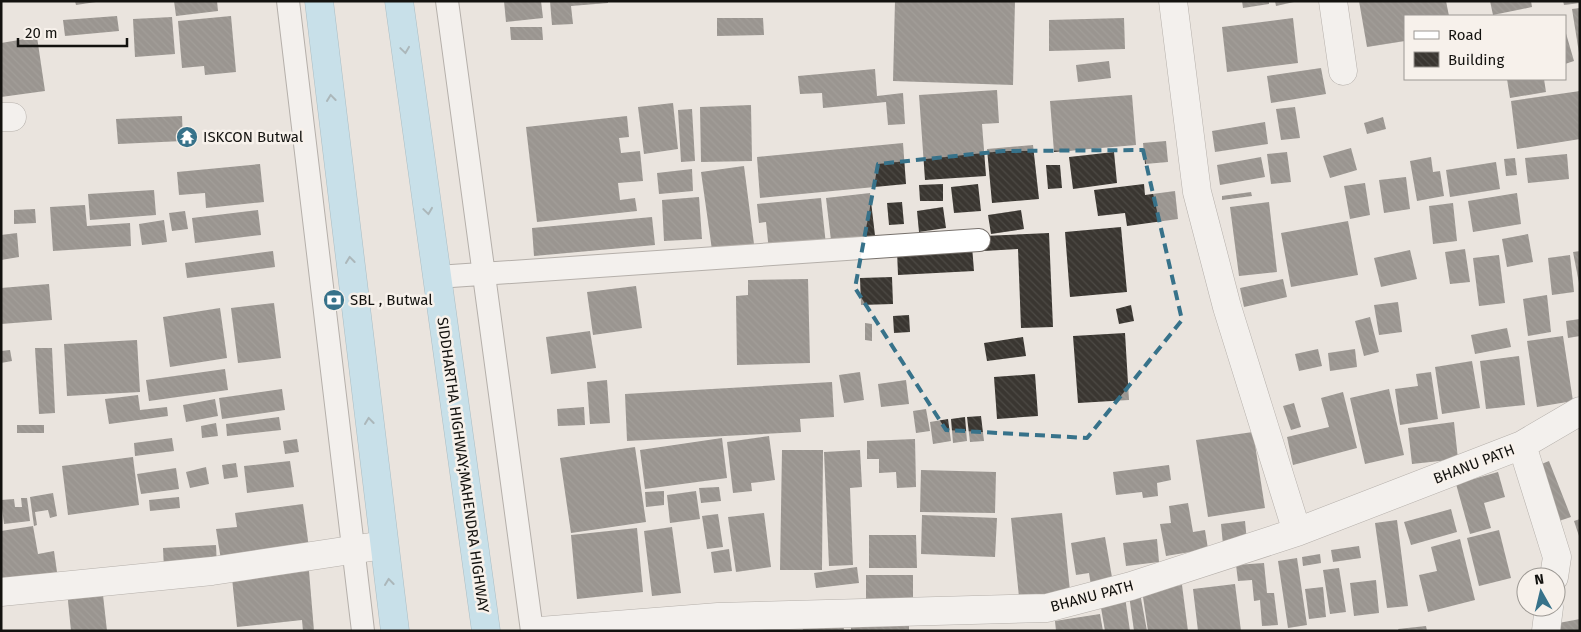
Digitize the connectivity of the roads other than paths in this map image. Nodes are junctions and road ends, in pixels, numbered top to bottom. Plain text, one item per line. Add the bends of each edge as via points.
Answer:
1 (288, 1) edge
2 (319, 1) edge
3 (399, 1) edge
4 (448, 1) edge
5 (1173, 1) edge
6 (1332, 1) edge
7 (1343, 71) dead end
8 (979, 240) dead end
9 (484, 274) junction
10 (437, 277) junction
11 (1580, 411) edge
12 (1522, 445) junction
13 (1297, 532) junction
14 (384, 545) junction
15 (353, 550) junction
16 (1556, 567) edge
17 (1, 592) edge
18 (1548, 617) edge
19 (363, 631) edge
20 (395, 631) edge
21 (486, 631) edge
22 (532, 631) edge
23 (540, 631) edge
24 (1546, 631) edge

1 - 15 lane
14 -> 2 highway
3 -> 10 highway, SIDDHARTHA HIGHWAY;MAHENDRA HIGHWAY
4 - 9 lane
5 - 13 street via 1197,192 1227,307
6 - 7 street
8 - 9 lane
9 - 10 lane
9 - 22 lane
10 - 21 highway, SIDDHARTHA HIGHWAY;MAHENDRA HIGHWAY
11 - 12 street, BHANU PATH
12 - 13 street, BHANU PATH
12 - 16 street via 1557,557
13 - 23 street, BHANU PATH via 1131,586 1047,608 718,617
14 - 15 street
20 -> 14 highway
15 - 17 street via 212,571
15 - 19 lane
18 - 24 street

